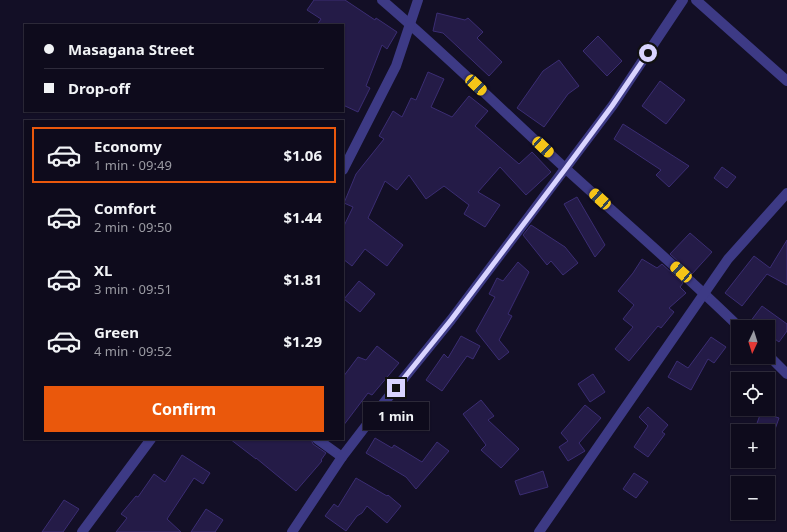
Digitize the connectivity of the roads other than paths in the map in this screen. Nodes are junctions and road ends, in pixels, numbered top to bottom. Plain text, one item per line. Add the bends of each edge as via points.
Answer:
1 (382, 0) edge
2 (418, 0) edge
3 (683, 0) edge
4 (696, 0) edge
5 (410, 23) junction
6 (787, 81) edge
7 (344, 168) edge
8 (566, 168) junction
9 (787, 192) edge
10 (704, 293) junction
11 (732, 320) edge
12 (775, 362) edge
13 (787, 374) edge
14 (150, 440) edge
15 (318, 440) edge
16 (342, 457) junction
17 (82, 532) edge
18 (292, 532) edge
19 (539, 532) edge

1 - 5 street
2 - 5 street
3 - 8 street via 612,106
4 - 6 street
5 - 7 street via 396,66
5 - 8 street
8 - 10 street
8 - 16 street via 451,320
9 - 10 street via 728,259
10 - 11 street
10 - 19 street
12 - 13 street
14 - 17 street
15 - 16 street
16 - 18 street

